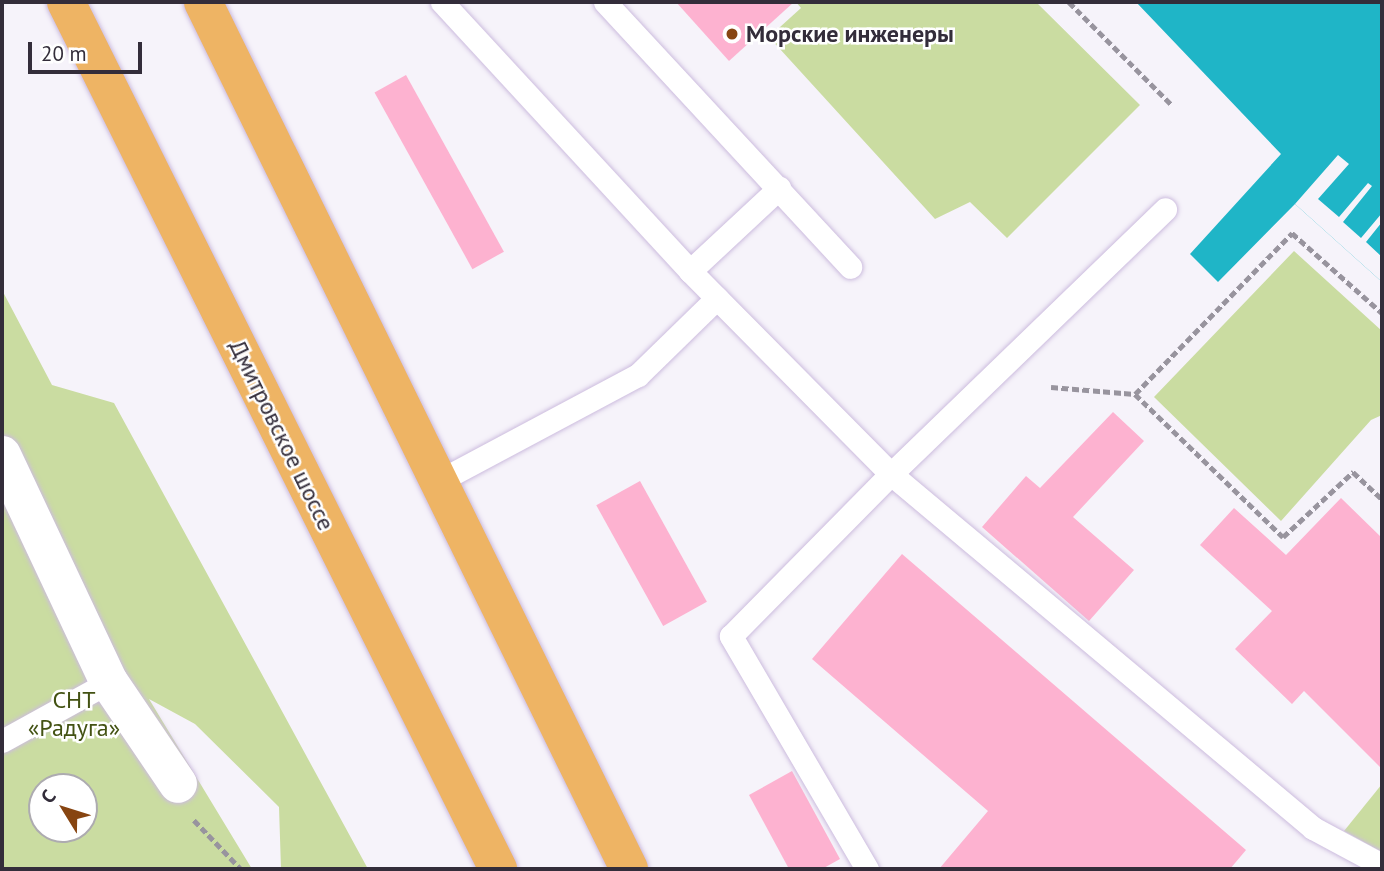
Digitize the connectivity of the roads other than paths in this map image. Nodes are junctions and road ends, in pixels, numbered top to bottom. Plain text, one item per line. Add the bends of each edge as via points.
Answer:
1 (66, 2) edge
2 (202, 2) edge
3 (442, 2) edge
4 (605, 2) edge
5 (779, 188) junction
6 (1165, 209) dead end
7 (850, 267) dead end
8 (690, 271) junction
9 (717, 298) junction
10 (2, 455) edge
11 (891, 474) junction
12 (441, 480) junction
13 (108, 682) junction
14 (2, 741) edge
15 (178, 784) road end
16 (1382, 865) edge
17 (498, 869) edge
18 (628, 869) edge
19 (867, 869) edge

1 - 17 highway, Дмитровское шоссе
2 - 12 highway
3 - 8 lane
4 - 5 lane
5 - 7 lane
5 - 8 lane
6 - 11 lane
8 - 9 lane
9 - 11 lane
9 - 12 lane via 638,375
10 - 13 street
11 - 16 lane via 1313,828
11 - 19 lane via 731,636
12 - 18 highway
13 - 14 lane
13 - 15 street

